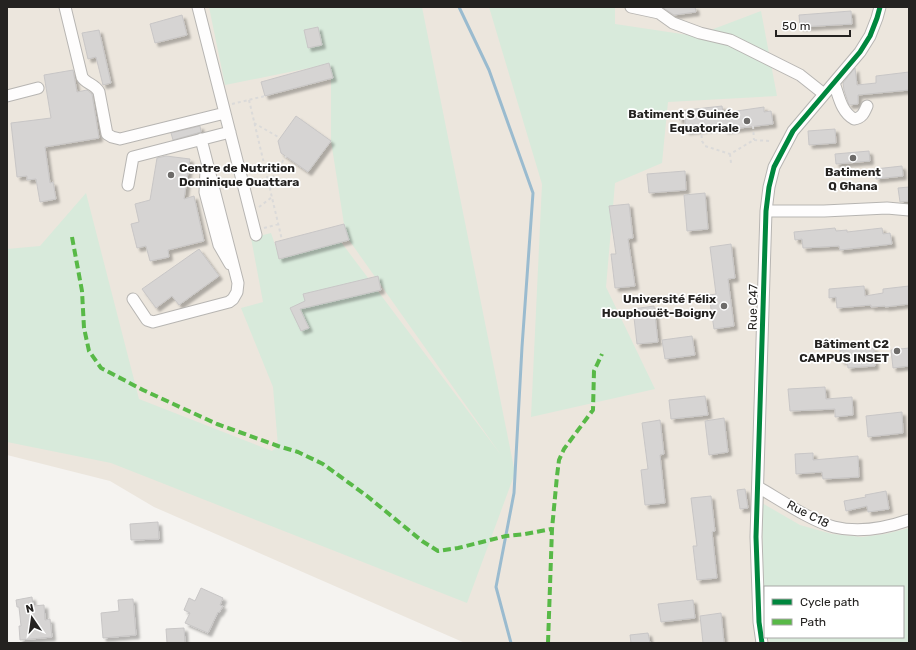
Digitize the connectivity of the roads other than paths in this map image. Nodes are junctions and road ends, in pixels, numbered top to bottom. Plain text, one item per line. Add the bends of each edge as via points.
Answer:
1 (65, 7) edge
2 (198, 7) edge
3 (631, 7) edge
4 (880, 7) edge
5 (834, 83) junction
6 (38, 88) dead end
7 (824, 94) junction
8 (7, 96) edge
9 (867, 106) dead end
10 (224, 110) junction
11 (230, 132) junction
12 (201, 140) junction
13 (128, 185) dead end
14 (909, 210) edge
15 (766, 211) junction
16 (255, 233) road end
17 (133, 299) dead end
18 (758, 487) junction
19 (909, 520) edge
20 (762, 643) edge

1 - 10 street via 82,77 97,87 107,134 120,138
2 - 10 street
3 - 7 street via 659,13 673,23 730,40 800,75
4 - 5 street, Rue C47 via 870,36
5 - 7 street, Rue C47
5 - 9 street via 847,115 854,119 859,118
6 - 8 street
7 - 15 street, Rue C47 via 793,131 774,167
10 - 11 street
11 - 12 street
11 - 16 street
12 - 13 street via 133,157
12 - 17 street via 238,283 237,292 229,302 153,322 147,320
14 - 15 street via 887,208 824,212
15 - 18 street, Rue C47
18 - 19 street, Rue C18 via 818,521 834,527 867,529
18 - 20 street, Rue C47 via 756,537

